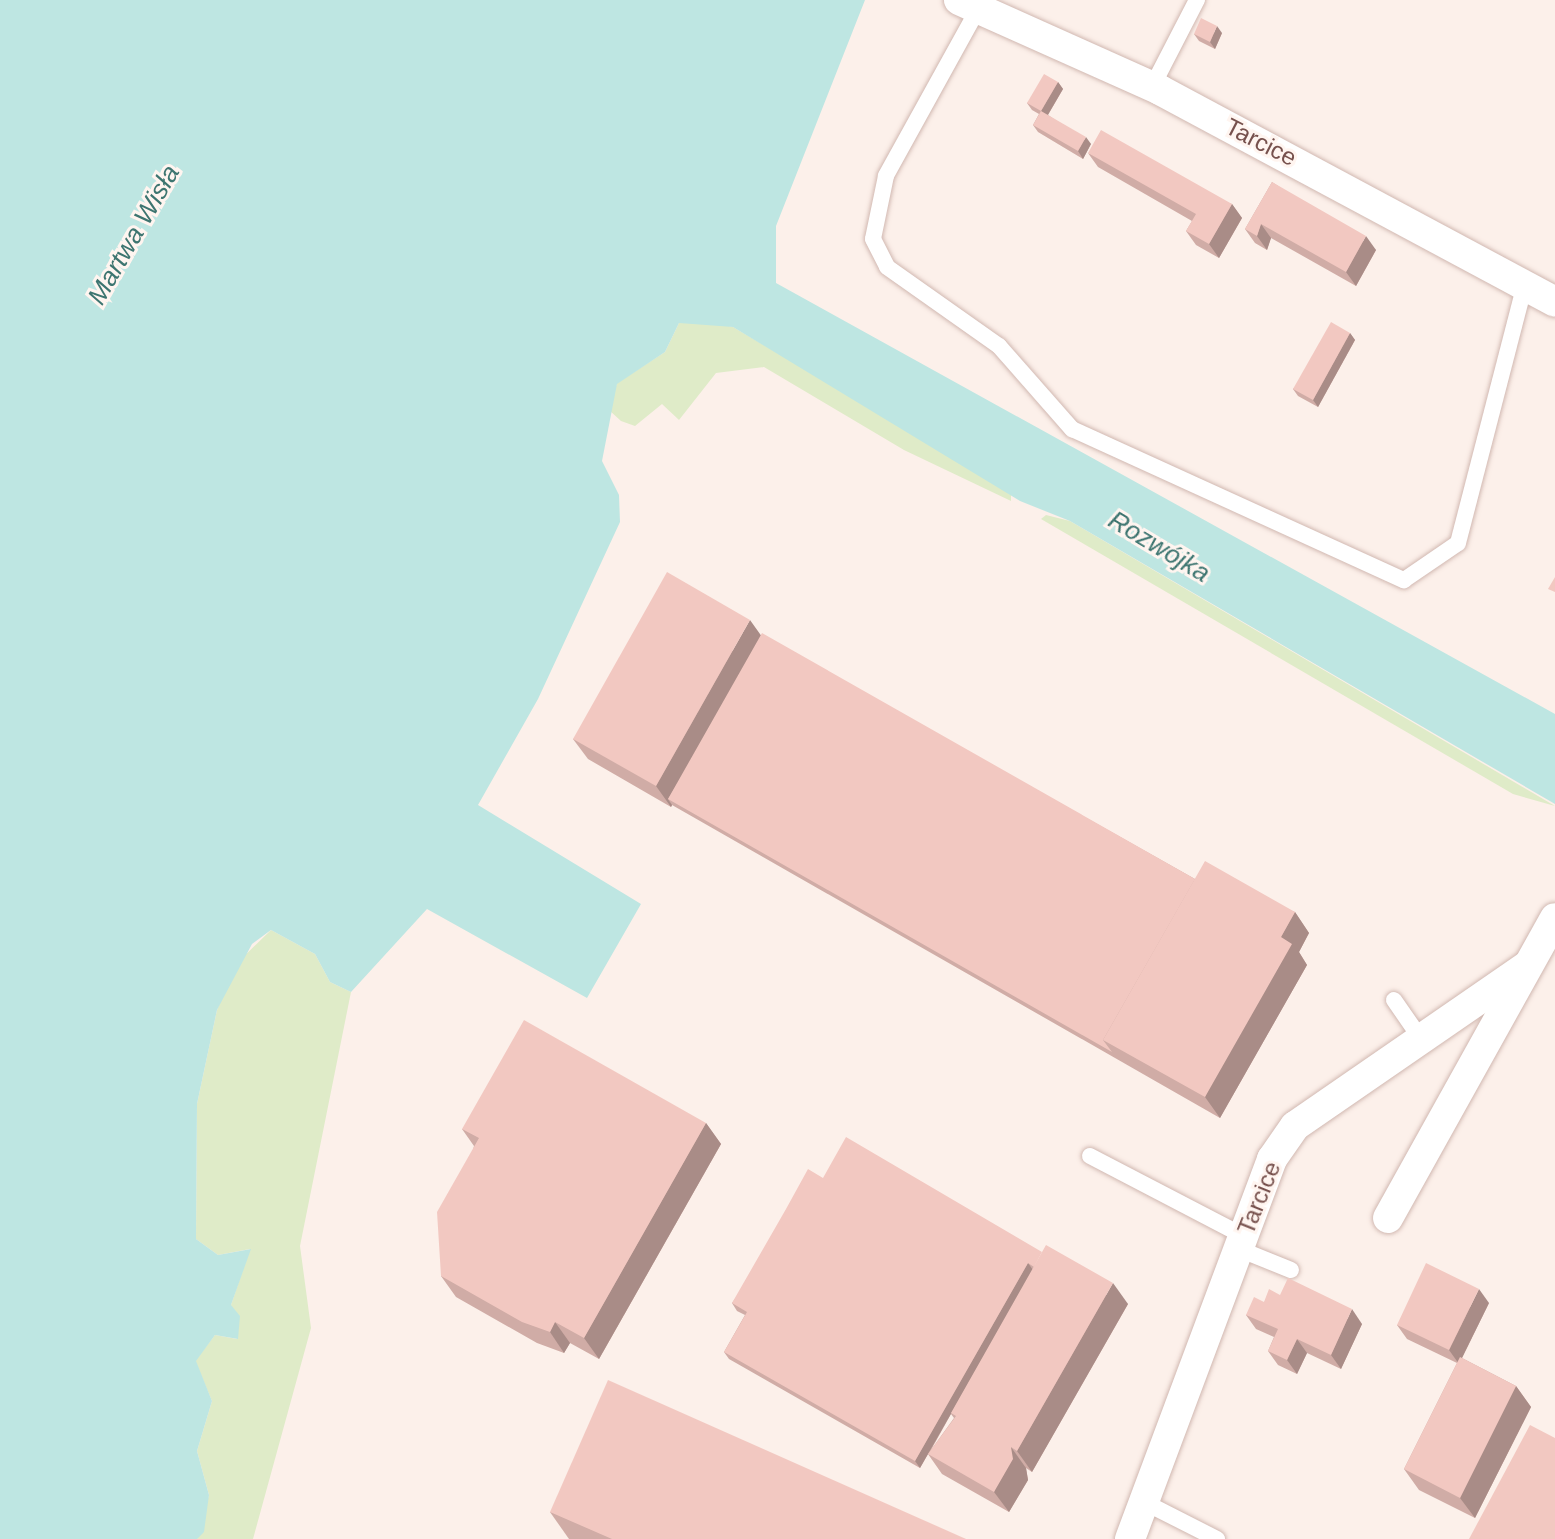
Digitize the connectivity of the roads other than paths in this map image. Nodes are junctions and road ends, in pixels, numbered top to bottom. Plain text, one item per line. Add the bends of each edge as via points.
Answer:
1 (1197, 0) edge
2 (968, 4) edge
3 (1152, 87) junction
4 (1525, 284) junction
5 (1555, 302) edge
6 (1555, 918) edge
7 (1528, 965) junction
8 (1394, 1000) dead end
9 (1421, 1039) junction
10 (1090, 1156) dead end
11 (1388, 1218) dead end
12 (1241, 1242) junction
13 (1291, 1270) dead end
14 (1144, 1502) junction
15 (1130, 1539) edge
16 (1217, 1539) edge

1 - 3 lane
2 - 3 street, Tarcice
2 - 4 lane via 886,176 873,239 887,267 999,346 1072,429 1404,580 1458,543
3 - 4 street, Tarcice
4 - 5 street, Tarcice
6 - 7 street, Tarcice
7 - 9 street, Tarcice
7 - 11 street, Tarcice
8 - 9 lane
9 - 12 street, Tarcice via 1295,1126 1272,1159
10 - 12 lane
12 - 13 lane
12 - 14 street, Tarcice
14 - 15 street, Tarcice
14 - 16 lane

